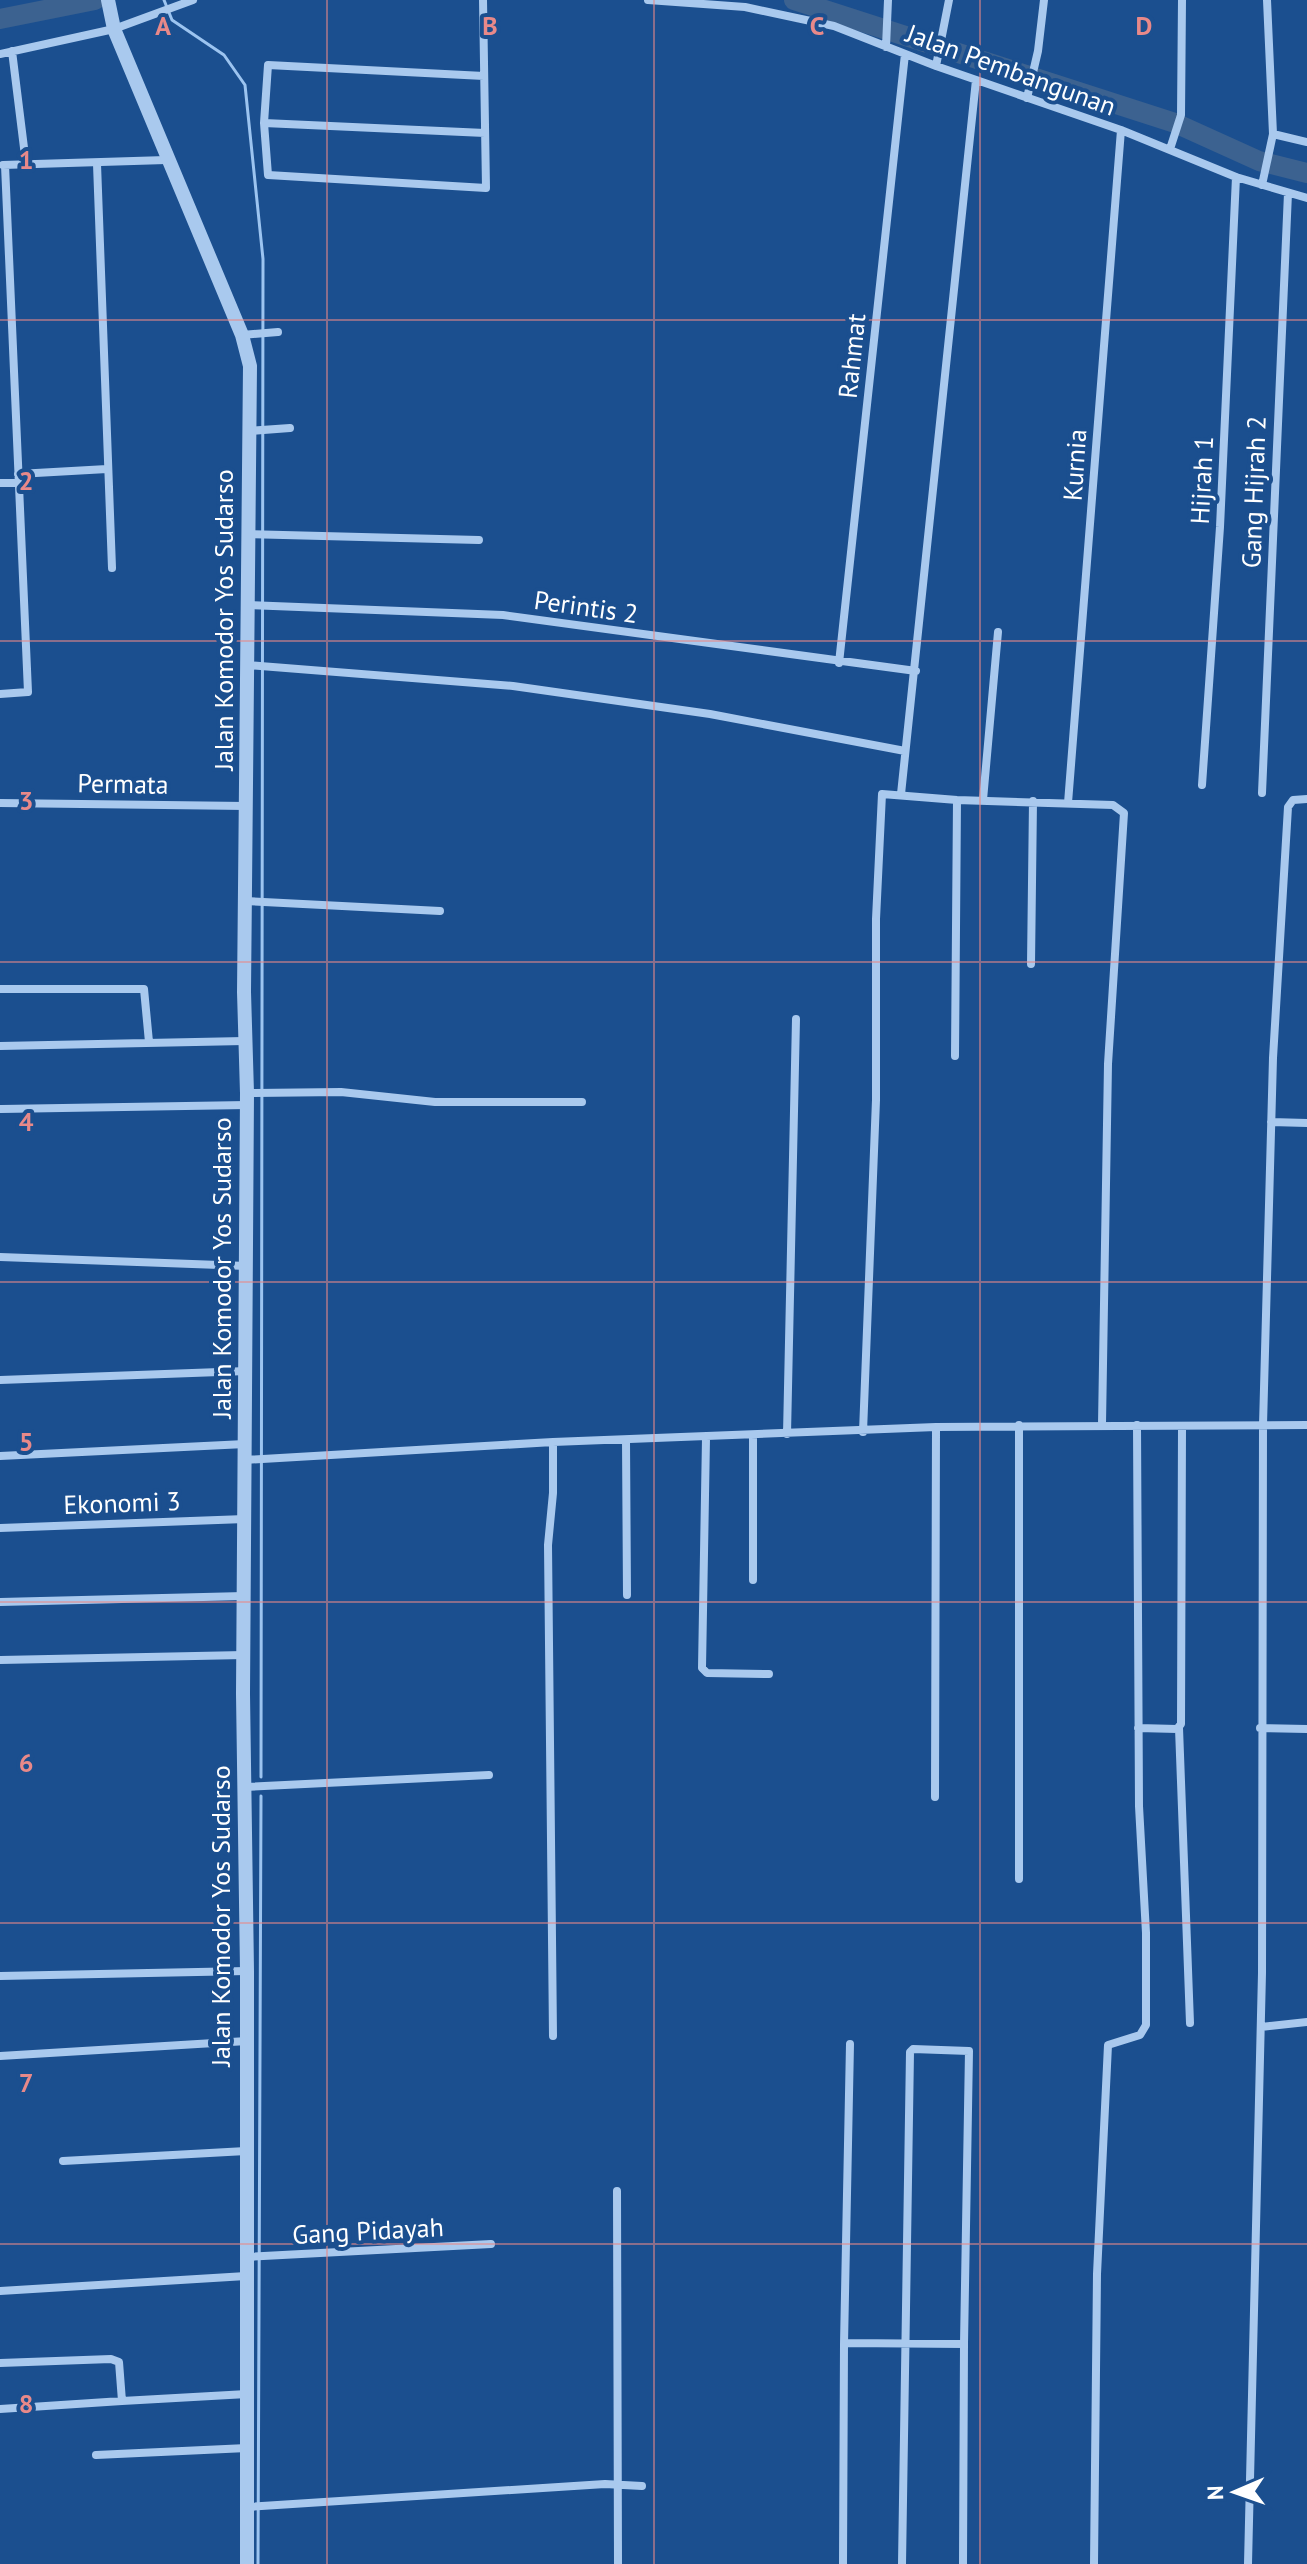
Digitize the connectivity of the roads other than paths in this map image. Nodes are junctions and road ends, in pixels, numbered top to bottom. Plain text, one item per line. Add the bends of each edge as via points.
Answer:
1 (483, 0) edge
2 (648, 0) edge
3 (949, 0) edge
4 (1044, 0) edge
5 (1182, 0) edge
6 (1267, 0) edge
7 (189, 1) edge
8 (781, 2) dead end
9 (888, 3) edge
10 (109, 6) edge
11 (778, 12) junction
12 (114, 29) junction
13 (886, 47) junction
14 (12, 51) junction
15 (0, 54) edge
16 (905, 54) junction
17 (936, 66) junction
18 (484, 76) junction
19 (976, 80) junction
20 (1027, 98) junction
21 (264, 123) junction
22 (1121, 130) junction
23 (485, 133) junction
24 (1273, 134) junction
25 (1307, 142) edge
26 (1170, 149) junction
27 (166, 160) junction
28 (26, 164) junction
29 (97, 164) junction
30 (2, 165) edge
31 (1236, 177) junction
32 (1262, 185) junction
33 (1288, 193) junction
34 (1307, 198) edge
35 (274, 333) dead end
36 (249, 334) junction
37 (290, 428) dead end
38 (252, 431) junction
39 (107, 469) junction
40 (18, 478) junction
41 (0, 483) edge
42 (253, 534) junction
43 (479, 540) dead end
44 (112, 568) dead end
45 (253, 606) junction
46 (998, 632) dead end
47 (839, 663) junction
48 (252, 666) junction
49 (916, 671) junction
50 (0, 694) edge
51 (905, 751) junction
52 (1202, 785) dead end
53 (1262, 793) dead end
54 (901, 794) junction
55 (1307, 799) edge
56 (957, 800) junction
57 (983, 800) junction
58 (1033, 801) junction
59 (0, 803) edge
60 (1068, 803) junction
61 (246, 806) junction
62 (250, 901) junction
63 (440, 911) dead end
64 (1031, 964) dead end
65 (0, 989) edge
66 (796, 1019) dead end
67 (244, 1041) junction
68 (149, 1042) junction
69 (0, 1046) edge
70 (955, 1056) dead end
71 (251, 1097) junction
72 (582, 1102) dead end
73 (1, 1109) edge
74 (1271, 1122) junction
75 (1307, 1123) edge
76 (0, 1257) edge
77 (247, 1266) junction
78 (248, 1371) junction
79 (0, 1380) edge
80 (1102, 1424) junction
81 (1019, 1425) junction
82 (1137, 1425) junction
83 (1263, 1425) junction
84 (1307, 1425) edge
85 (936, 1427) junction
86 (1182, 1427) junction
87 (863, 1432) junction
88 (787, 1434) junction
89 (753, 1436) junction
90 (706, 1438) junction
91 (626, 1440) junction
92 (553, 1442) junction
93 (245, 1444) junction
94 (0, 1456) edge
95 (249, 1460) junction
96 (245, 1519) junction
97 (0, 1528) edge
98 (753, 1580) dead end
99 (627, 1595) dead end
100 (244, 1596) junction
101 (0, 1602) edge
102 (244, 1655) junction
103 (0, 1660) edge
104 (769, 1674) dead end
105 (1138, 1728) junction
106 (1179, 1728) junction
107 (1260, 1728) junction
108 (1307, 1729) edge
109 (489, 1775) dead end
110 (244, 1787) junction
111 (935, 1797) dead end
112 (1019, 1879) dead end
113 (247, 1971) junction
114 (0, 1976) edge
115 (1307, 2022) edge
116 (1190, 2023) dead end
117 (1261, 2027) junction
118 (553, 2036) dead end
119 (247, 2041) junction
120 (850, 2044) dead end
121 (0, 2056) edge
122 (246, 2151) junction
123 (63, 2161) dead end
124 (617, 2191) dead end
125 (491, 2244) dead end
126 (250, 2257) junction
127 (246, 2276) junction
128 (0, 2291) edge
129 (905, 2343) junction
130 (844, 2344) junction
131 (964, 2344) junction
132 (0, 2363) edge
133 (247, 2394) junction
134 (122, 2401) junction
135 (0, 2409) edge
136 (247, 2448) junction
137 (96, 2455) dead end
138 (618, 2485) junction
139 (642, 2486) dead end
140 (249, 2506) junction
141 (247, 2564) edge
142 (618, 2564) edge
143 (843, 2564) edge
144 (902, 2564) edge
145 (963, 2564) edge
146 (1094, 2564) edge
147 (1248, 2564) edge

1 - 18 street
2 - 11 street, Jalan Pembangunan
3 - 17 street
4 - 20 street
5 - 26 street via 1181,115
6 - 24 street
7 - 12 street
8 - 11 street
9 - 13 street
10 - 12 street, Jalan Komodor Yos Sudarso
11 - 13 street, Jalan Pembangunan
12 - 14 street
12 - 27 street, Jalan Komodor Yos Sudarso
13 - 16 street, Jalan Pembangunan
14 - 15 street
14 - 28 street
16 - 17 street, Jalan Pembangunan
16 - 47 street, Rahmat
17 - 19 street, Jalan Pembangunan
18 - 21 street via 272,64 266,68
18 - 23 street
19 - 20 street, Jalan Pembangunan
19 - 49 street
20 - 22 street, Jalan Pembangunan
21 - 23 street
21 - 23 street via 270,176 484,189
22 - 26 street, Jalan Pembangunan
22 - 60 street, Kurnia
24 - 25 street
24 - 32 street
26 - 31 street, Jalan Pembangunan
27 - 29 street
27 - 36 street, Jalan Komodor Yos Sudarso
28 - 29 street
28 - 30 street
29 - 39 street
30 - 40 street
31 - 32 street, Jalan Pembangunan
31 - 52 street, Hijrah 1
32 - 33 street, Jalan Pembangunan
33 - 34 street, Jalan Pembangunan
33 - 53 street, Gang Hijrah 2
35 - 36 street
36 - 38 street, Jalan Komodor Yos Sudarso
37 - 38 street
38 - 42 street, Jalan Komodor Yos Sudarso
39 - 40 street
39 - 44 street
40 - 41 street
40 - 50 street via 28,692
42 - 43 street
42 - 45 street, Jalan Komodor Yos Sudarso
45 - 47 street, Perintis 2 via 503,615
45 - 48 street, Jalan Komodor Yos Sudarso
46 - 57 street
47 - 49 street, Perintis 2
48 - 51 street via 513,686 697,712
48 - 61 street, Jalan Komodor Yos Sudarso
49 - 51 street
51 - 54 street
54 - 56 street
54 - 87 street via 882,794
55 - 74 street via 1293,800 1288,807
56 - 57 street
56 - 70 street
57 - 58 street
58 - 60 street
58 - 64 street
59 - 61 street, Permata
60 - 80 street via 1113,805 1124,813 1108,1064
61 - 62 street, Jalan Komodor Yos Sudarso
62 - 63 street
62 - 67 street, Jalan Komodor Yos Sudarso
65 - 68 street via 144,989
66 - 88 street
67 - 68 street
67 - 71 street, Jalan Komodor Yos Sudarso
68 - 69 street
71 - 72 street via 341,1092 435,1102
71 - 73 street
71 - 77 street, Jalan Komodor Yos Sudarso
74 - 75 street
74 - 83 street
76 - 77 street
77 - 78 street, Jalan Komodor Yos Sudarso
78 - 79 street
78 - 93 street, Jalan Komodor Yos Sudarso
80 - 81 street
80 - 82 street
81 - 85 street
81 - 112 street
82 - 86 street
82 - 105 street
83 - 84 street
83 - 86 street
83 - 107 street
85 - 87 street
85 - 111 street
86 - 106 street
87 - 88 street
88 - 89 street
89 - 90 street
89 - 98 street
90 - 91 street
90 - 104 street via 702,1668 707,1673
91 - 92 street
91 - 99 street
92 - 95 street
92 - 118 street via 548,1545
93 - 94 street
93 - 95 street, Jalan Komodor Yos Sudarso
95 - 96 street, Jalan Komodor Yos Sudarso
96 - 97 street, Ekonomi 3
96 - 100 street, Jalan Komodor Yos Sudarso
100 - 101 street
100 - 102 street, Jalan Komodor Yos Sudarso
102 - 103 street
102 - 110 street, Jalan Komodor Yos Sudarso
105 - 106 street
105 - 146 street via 1146,2025 1140,2035 1108,2045 1097,2274
106 - 116 street
107 - 108 street
107 - 117 street
109 - 110 street
110 - 113 street, Jalan Komodor Yos Sudarso
113 - 114 street
113 - 119 street, Jalan Komodor Yos Sudarso
115 - 117 street
117 - 147 street
119 - 121 street
119 - 122 street, Jalan Komodor Yos Sudarso
120 - 130 street
122 - 123 street
122 - 126 street, Jalan Komodor Yos Sudarso
124 - 138 street
125 - 126 street, Gang Pidayah
126 - 127 street, Jalan Komodor Yos Sudarso
127 - 128 street
127 - 133 street, Jalan Komodor Yos Sudarso
129 - 130 street
129 - 131 street
129 - 131 street via 913,2049 970,2053
129 - 144 street
130 - 143 street
131 - 145 street
132 - 134 street via 115,2360
133 - 134 street
133 - 136 street, Jalan Komodor Yos Sudarso
134 - 135 street
136 - 137 street
136 - 140 street, Jalan Komodor Yos Sudarso
138 - 139 street
138 - 140 street
138 - 142 street
140 - 141 street, Jalan Komodor Yos Sudarso

